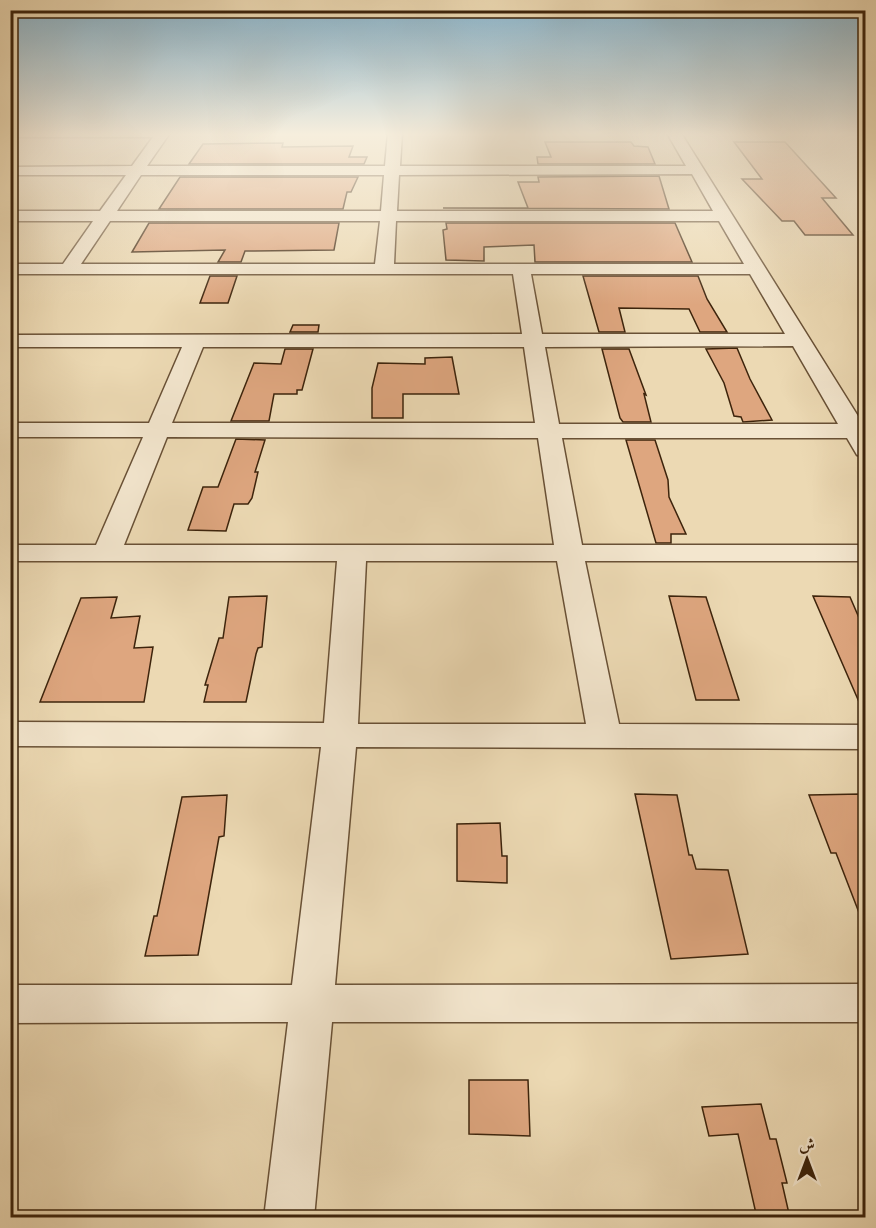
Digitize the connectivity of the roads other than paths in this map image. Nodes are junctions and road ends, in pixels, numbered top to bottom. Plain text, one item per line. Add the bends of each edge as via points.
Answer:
1 (124, 190) edge
2 (390, 190) edge
3 (708, 190) edge
4 (10, 216) edge
5 (106, 216) junction
6 (388, 216) junction
7 (724, 216) junction
8 (68, 269) junction
9 (756, 269) junction
10 (10, 270) edge
11 (384, 270) junction
12 (521, 270) junction
13 (533, 340) junction
14 (799, 340) junction
15 (10, 341) edge
16 (195, 341) junction
17 (158, 429) junction
18 (10, 430) edge
19 (549, 432) junction
20 (860, 441) edge
21 (569, 551) junction
22 (10, 553) edge
23 (351, 553) junction
24 (866, 553) edge
25 (106, 554) junction
26 (10, 734) edge
27 (340, 735) junction
28 (605, 737) junction
29 (866, 737) edge
30 (866, 1003) edge
31 (310, 1004) junction
32 (10, 1005) edge
33 (289, 1218) edge

1 - 5 street
2 - 6 street
3 - 7 street
4 - 5 street
5 - 6 street
5 - 8 street
6 - 7 street
6 - 11 street
7 - 9 street
8 - 10 street
8 - 11 street
9 - 12 street
9 - 14 street
11 - 12 street
12 - 13 street
13 - 14 street
13 - 16 street
13 - 19 street
14 - 20 street
15 - 16 street
16 - 17 street
17 - 18 street
17 - 19 street
17 - 25 street
19 - 20 street
19 - 21 street
21 - 23 street
21 - 24 street
21 - 28 street
22 - 25 street
23 - 25 street
23 - 27 street
26 - 27 street
27 - 28 street
27 - 31 street
28 - 29 street
30 - 31 street
31 - 32 street
31 - 33 street

